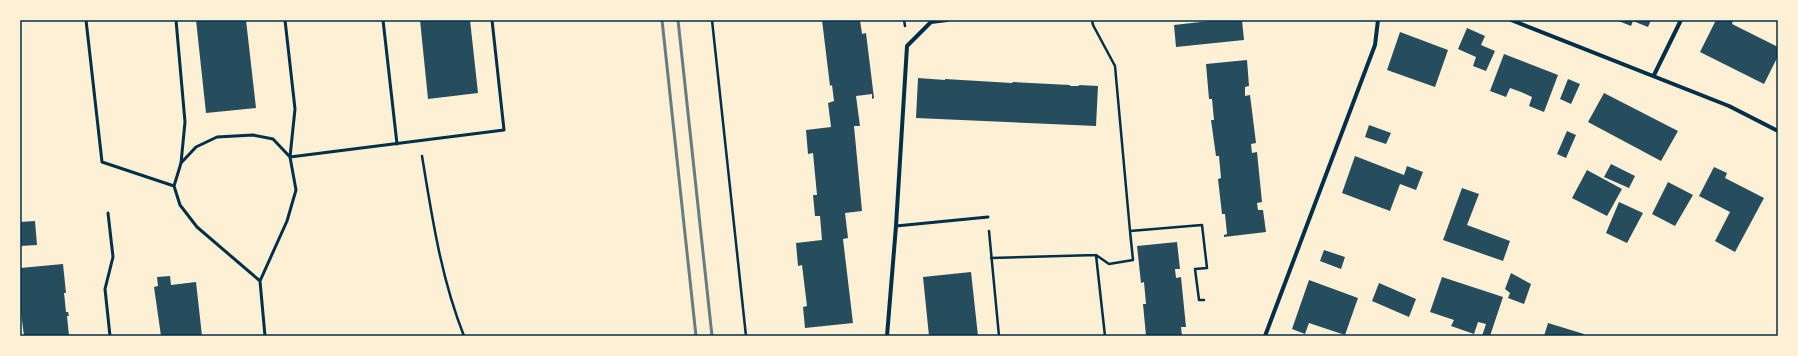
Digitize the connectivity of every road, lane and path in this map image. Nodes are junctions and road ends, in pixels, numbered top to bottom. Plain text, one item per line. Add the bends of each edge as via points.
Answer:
1 (86, 20) edge
2 (176, 20) edge
3 (285, 20) edge
4 (383, 20) edge
5 (492, 20) edge
6 (712, 20) edge
7 (947, 20) edge
8 (1092, 20) edge
9 (1378, 20) edge
10 (1511, 20) edge
11 (1681, 20) edge
12 (1654, 75) junction
13 (1778, 131) edge
14 (419, 141) junction
15 (397, 144) junction
16 (290, 157) junction
17 (181, 163) junction
18 (174, 186) junction
19 (108, 213) dead end
20 (988, 217) joint
21 (896, 226) junction
22 (1130, 231) junction
23 (1096, 255) junction
24 (991, 258) junction
25 (260, 281) junction
26 (1204, 300) dead end
27 (110, 336) edge
28 (265, 336) edge
29 (464, 336) edge
30 (746, 336) edge
31 (887, 336) edge
32 (999, 336) edge
33 (1106, 336) edge
34 (1264, 336) edge

1 - 18 lane via 102,162
2 - 17 lane via 185,122
3 - 16 lane via 295,109
4 - 15 lane
5 - 14 lane via 504,130
6 - 30 path
7 - 21 street via 931,22 907,46
8 - 22 path via 1115,66
9 - 34 street via 1376,45
10 - 12 street
11 - 12 street
12 - 13 street via 1729,106
14 - 15 lane
14 - 29 path via 436,242
15 - 16 lane
16 - 17 lane via 273,139 253,135 217,137 196,147
16 - 25 lane via 296,190 287,221
17 - 18 lane
18 - 25 lane via 180,205 197,227
19 - 27 lane via 112,257 105,289
20 - 21 lane
20 - 24 path
21 - 31 street
22 - 23 path via 1133,260 1109,264
22 - 26 path via 1202,224 1207,268 1196,269 1199,300
23 - 24 path
23 - 33 path
24 - 32 path
25 - 28 lane

